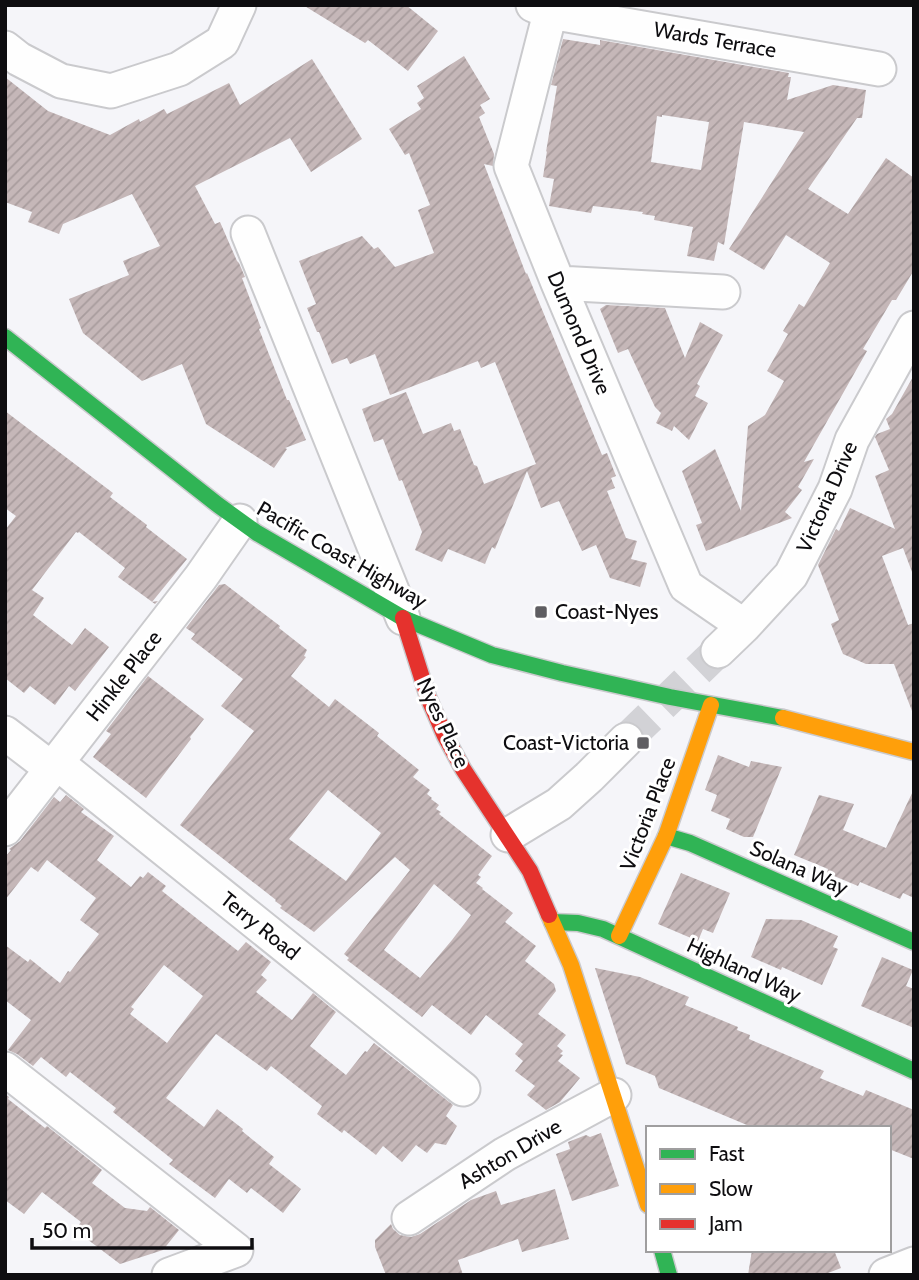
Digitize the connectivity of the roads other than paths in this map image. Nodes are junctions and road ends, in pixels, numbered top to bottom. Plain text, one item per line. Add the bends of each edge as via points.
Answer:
1 (239, 5) edge
2 (545, 7) edge
3 (5, 48) edge
4 (879, 69) dead end
5 (248, 233) dead end
6 (558, 283) junction
7 (723, 292) dead end
8 (914, 328) edge
9 (5, 337) edge
10 (240, 521) junction
11 (403, 618) junction
12 (744, 626) junction
13 (718, 651) tunnel mouth
14 (711, 705) junction
15 (5, 733) edge
16 (626, 740) tunnel mouth
17 (914, 752) edge
18 (54, 766) junction
19 (5, 829) edge
20 (508, 835) junction
21 (666, 836) junction
22 (552, 922) junction
23 (619, 936) junction
24 (914, 942) edge
25 (5, 1069) edge
26 (914, 1071) edge
27 (464, 1089) dead end
28 (614, 1095) junction
29 (646, 1199) edge
30 (408, 1218) dead end
31 (663, 1252) edge
32 (914, 1264) edge
33 (169, 1275) edge
34 (669, 1275) edge
35 (886, 1275) edge

1 - 3 street via 222,42 179,69 111,91 61,81
2 - 4 street, Wards Terrace
2 - 6 street, Dumond Drive via 512,166
5 - 11 street, Nyes Place
6 - 7 street
6 - 12 street, Dumond Drive via 686,586
8 - 12 street, Victoria Drive via 852,440 835,489 791,575
9 - 10 main road, Pacific Coast Highway
10 - 11 main road, Pacific Coast Highway
10 - 18 street, Hinkle Place
11 - 14 main road, Pacific Coast Highway via 492,655
11 - 20 main road, Nyes Place via 445,736
12 - 13 street, Victoria Drive
14 - 17 main road, Pacific Coast Highway via 795,720
14 - 21 main road, Victoria Place
15 - 18 street, Terry Road
16 - 20 street via 559,804
18 - 19 street, Hinkle Place
18 - 27 street, Terry Road
20 - 22 main road, Nyes Place
21 - 23 main road, Victoria Place
21 - 24 main road, Solana Way
22 - 23 main road, Highland Way via 588,923
22 - 28 main road, Nyes Place
23 - 26 main road, Highland Way
25 - 33 street via 236,1250
28 - 29 main road, Nyes Place
28 - 30 street, Ashton Drive via 505,1154
31 - 34 main road
32 - 35 street

